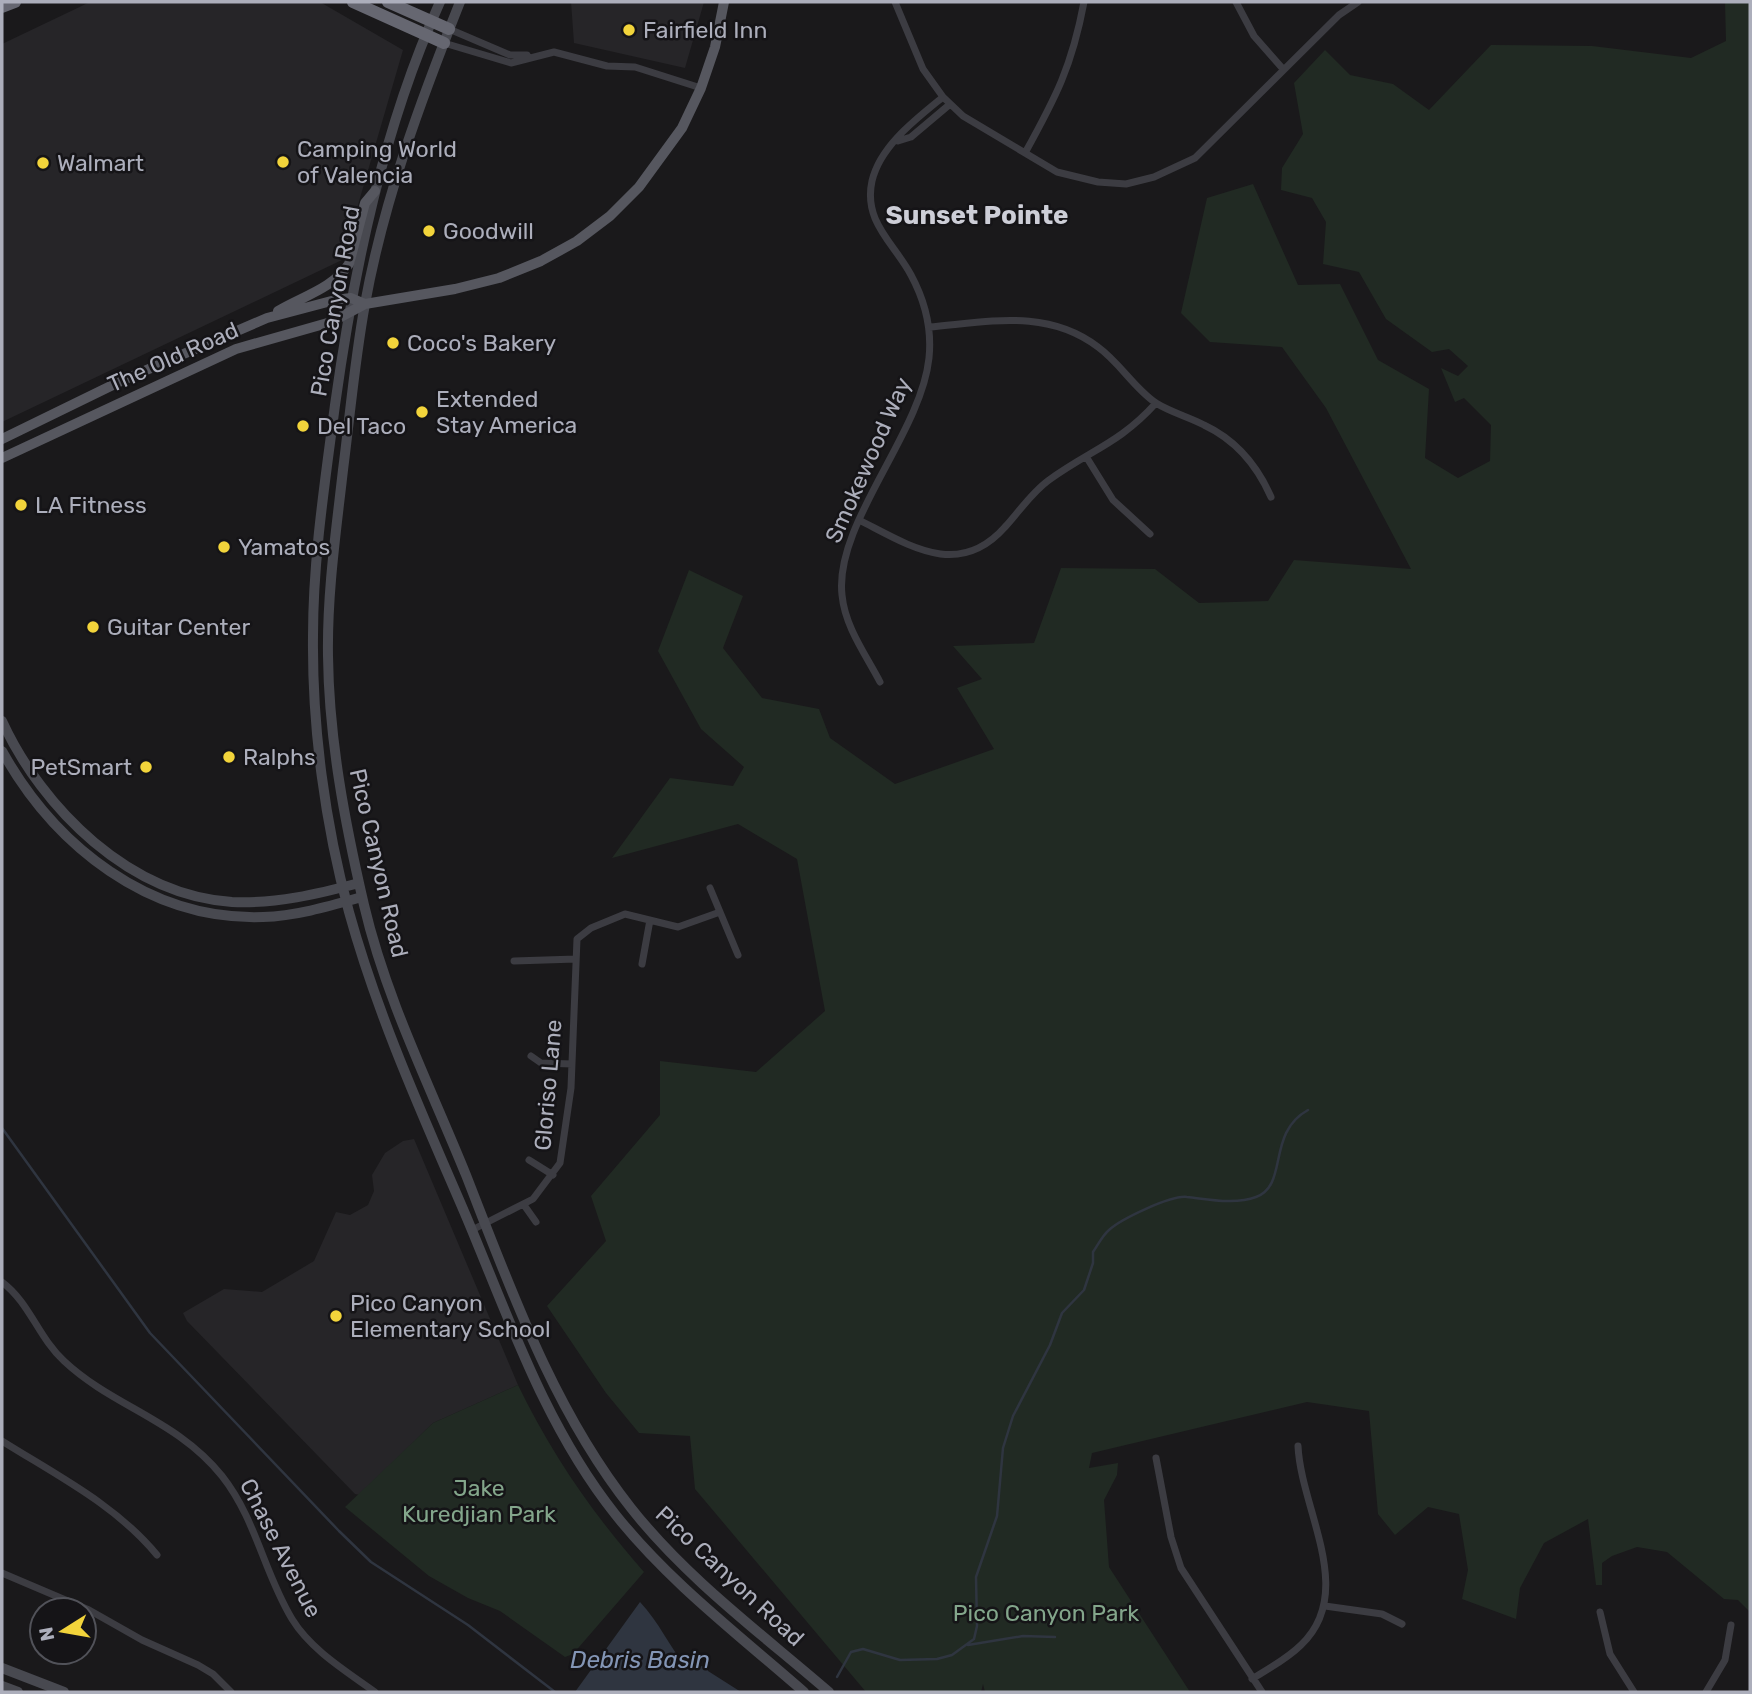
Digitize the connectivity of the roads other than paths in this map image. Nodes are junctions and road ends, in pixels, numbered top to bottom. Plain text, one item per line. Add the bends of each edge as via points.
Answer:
1 (15, 2) edge
2 (353, 2) edge
3 (388, 2) edge
4 (440, 2) edge
5 (460, 2) edge
6 (724, 2) edge
7 (895, 2) edge
8 (1084, 2) edge
9 (1236, 2) edge
10 (1358, 2) edge
11 (2, 7) edge
12 (431, 21) junction
13 (449, 29) junction
14 (426, 37) junction
15 (444, 43) junction
16 (534, 55) junction
17 (1283, 69) junction
18 (701, 88) junction
19 (943, 97) junction
20 (949, 105) junction
21 (897, 141) junction
22 (1024, 153) junction
23 (375, 191) junction
24 (351, 298) junction
25 (365, 304) junction
26 (348, 313) junction
27 (267, 318) junction
28 (929, 327) junction
29 (1156, 403) junction
30 (2, 439) edge
31 (2, 458) edge
32 (1087, 458) junction
33 (1271, 498) dead end
34 (861, 521) junction
35 (1150, 534) dead end
36 (880, 682) dead end
37 (2, 721) edge
38 (12, 743) junction
39 (2, 749) edge
40 (359, 883) junction
41 (343, 887) junction
42 (710, 888) dead end
43 (362, 897) junction
44 (346, 902) junction
45 (720, 912) junction
46 (650, 920) junction
47 (738, 955) dead end
48 (576, 959) junction
49 (514, 961) dead end
50 (642, 964) dead end
51 (531, 1056) dead end
52 (572, 1064) junction
53 (529, 1160) dead end
54 (553, 1175) junction
55 (524, 1205) junction
56 (536, 1222) dead end
57 (485, 1224) junction
58 (471, 1230) junction
59 (2, 1282) edge
60 (2, 1441) edge
61 (1298, 1446) dead end
62 (1156, 1458) dead end
63 (157, 1555) dead end
64 (2, 1573) edge
65 (1325, 1606) junction
66 (1600, 1612) dead end
67 (1402, 1624) dead end
68 (1731, 1625) dead end
69 (2, 1668) edge
70 (1252, 1679) junction
71 (2, 1686) edge
72 (18, 1692) edge
73 (64, 1692) edge
74 (231, 1692) edge
75 (375, 1692) edge
76 (804, 1692) edge
77 (829, 1692) edge
78 (1262, 1692) edge
79 (1634, 1692) edge
80 (1706, 1692) edge

1 - 11 highway
2 - 14 highway
3 - 12 highway
4 - 12 main road, Pico Canyon Road
5 - 13 main road, Pico Canyon Road
6 - 18 main road, The Old Road
7 - 19 street via 911,46
8 - 22 street via 1072,60
9 - 17 street via 1254,36
10 - 17 street
12 - 13 highway
12 - 14 main road, Pico Canyon Road
13 - 15 main road, Pico Canyon Road
13 - 16 street via 510,55
14 - 15 highway
14 - 23 main road, Pico Canyon Road
15 - 16 street via 511,62
15 - 25 main road, Pico Canyon Road via 397,174
16 - 18 street via 554,52 607,66 635,67
17 - 22 street via 1195,158 1154,177 1126,184 1098,182 1058,172
18 - 25 main road, The Old Road via 682,128 652,171 625,202 577,241 488,282
19 - 20 street
19 - 21 street, Smokewood Way
20 - 21 street, Smokewood Way via 911,137
20 - 22 street
21 - 28 street, Smokewood Way via 876,169 870,192 873,215 911,276
23 - 24 main road, Pico Canyon Road
23 - 27 main road via 365,204 344,272
24 - 25 main road
24 - 26 main road, Pico Canyon Road
24 - 27 main road, The Old Road
25 - 26 main road, The Old Road
25 - 40 main road, Pico Canyon Road via 333,545 327,654 337,769
26 - 31 main road, The Old Road via 236,349
26 - 41 main road, Pico Canyon Road via 325,483 312,640 323,774
27 - 30 main road, The Old Road
28 - 29 street via 1008,318 1050,324 1098,346
28 - 34 street, Smokewood Way via 924,386
29 - 32 street via 1134,427
29 - 33 street via 1206,426 1242,451
32 - 34 street via 1048,480 996,537 973,551 928,553
32 - 35 street via 1113,500
34 - 36 street, Smokewood Way via 845,560 841,594 848,620
37 - 38 main road
38 - 39 street
38 - 41 main road via 71,821 111,855 161,884 234,902 310,896
39 - 44 main road via 34,800 63,833 98,864 142,892 180,905 244,917 290,914
40 - 41 main road
40 - 43 main road, Pico Canyon Road
41 - 44 main road, Pico Canyon Road
42 - 45 street
43 - 44 main road
43 - 57 main road, Pico Canyon Road via 390,992
44 - 58 main road, Pico Canyon Road via 378,1004
45 - 46 street via 678,927
45 - 47 street
46 - 48 street, Gloriso Lane via 620,916 591,928 577,939
46 - 50 street
48 - 49 street
48 - 52 street, Gloriso Lane
51 - 52 street via 541,1063
52 - 54 street, Gloriso Lane via 564,1151
53 - 54 street
54 - 55 street, Gloriso Lane
55 - 56 street
55 - 57 street, Gloriso Lane
57 - 58 street, Gloriso Lane
57 - 77 main road, Pico Canyon Road via 562,1400 611,1482 673,1556
58 - 76 main road, Pico Canyon Road via 552,1416 593,1484 672,1577
59 - 75 street, Chase Avenue via 18,1295 52,1349 74,1370 166,1424 209,1461 244,1508 300,1631
60 - 63 street via 130,1525
61 - 65 street via 1299,1474 1326,1572
62 - 70 street via 1181,1568
64 - 74 street via 198,1665
65 - 67 street via 1382,1614
65 - 70 street via 1302,1644
66 - 79 street via 1610,1654
68 - 80 street via 1725,1660
69 - 73 main road
70 - 78 street
71 - 72 main road

